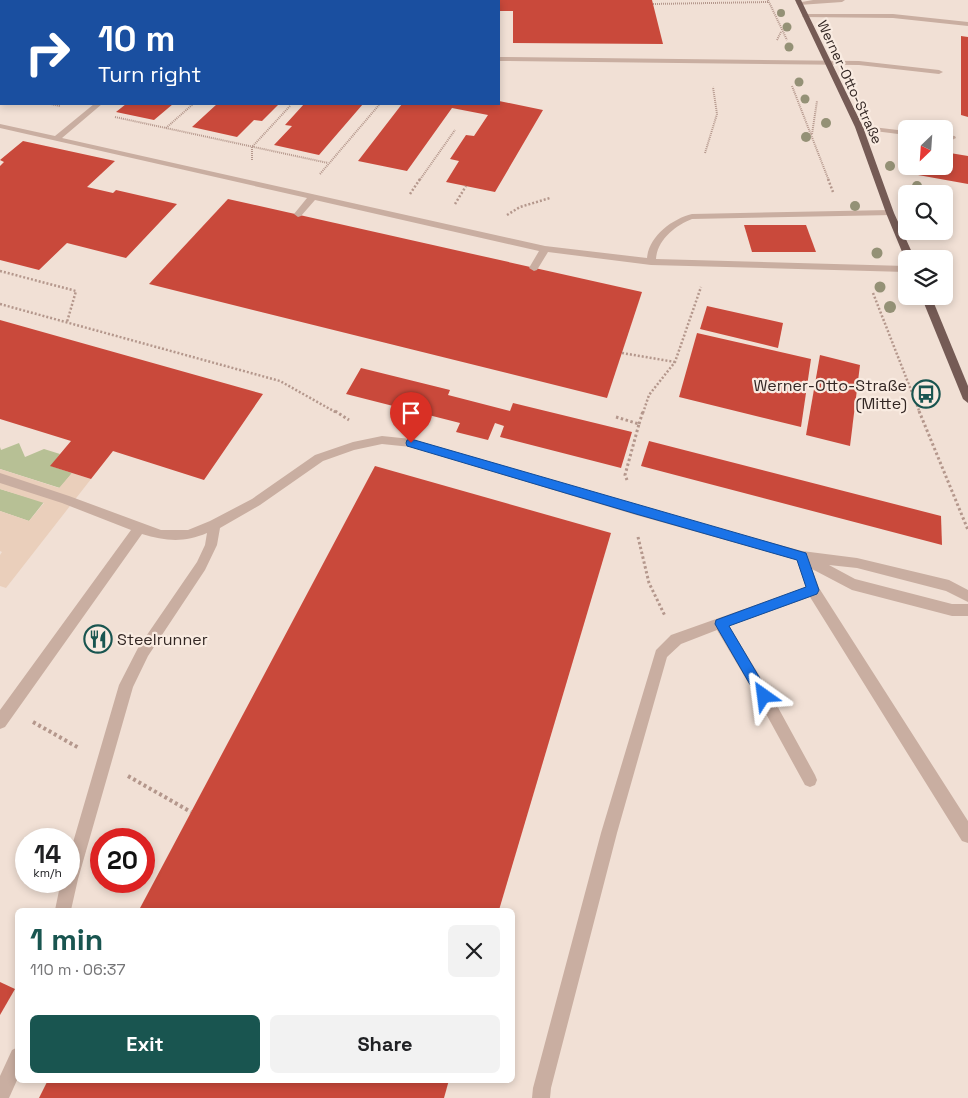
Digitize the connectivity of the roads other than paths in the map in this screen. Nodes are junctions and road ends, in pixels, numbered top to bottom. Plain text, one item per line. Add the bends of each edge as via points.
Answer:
1 (842, 0) edge
2 (798, 1) edge
3 (805, 16) junction
4 (968, 24) edge
5 (500, 59) edge
6 (828, 62) junction
7 (939, 72) dead end
8 (97, 105) edge
9 (0, 126) edge
10 (859, 128) junction
11 (898, 132) edge
12 (57, 138) junction
13 (313, 196) junction
14 (890, 213) junction
15 (298, 214) dead end
16 (545, 249) junction
17 (906, 250) edge
18 (651, 262) junction
19 (534, 268) dead end
20 (898, 269) edge
21 (930, 305) edge
22 (968, 399) edge
23 (0, 478) edge
24 (214, 525) junction
25 (139, 528) junction
26 (802, 556) junction
27 (813, 590) junction
28 (968, 596) edge
29 (968, 610) edge
30 (721, 624) junction
31 (0, 722) edge
32 (810, 780) dead end
33 (968, 835) edge
34 (63, 908) edge
35 (15, 1063) edge
36 (0, 1097) edge
37 (541, 1098) edge

1 - 2 street
2 - 3 main road, Werner-Otto-Straße
3 - 4 street via 893,16
3 - 6 main road, Werner-Otto-Straße
5 - 6 street
6 - 7 street
6 - 10 main road, Werner-Otto-Straße
8 - 12 street
9 - 12 street
10 - 11 street
10 - 14 main road, Werner-Otto-Straße
12 - 13 street
13 - 15 street
13 - 16 street
14 - 17 main road, Werner-Otto-Straße
14 - 18 street via 686,218 656,243 650,252
16 - 18 street
16 - 19 street
18 - 20 street
21 - 22 main road
23 - 25 street
24 - 25 street via 189,535 162,535
24 - 26 street via 256,502 319,458 382,440 411,443
24 - 34 street via 211,544 201,566 143,652 126,685
25 - 31 street
26 - 27 street
26 - 28 street via 857,563 949,586
26 - 29 street via 852,584 952,610
27 - 30 street
27 - 33 street
30 - 32 street
30 - 37 street via 676,639 661,654 608,833
35 - 36 street

